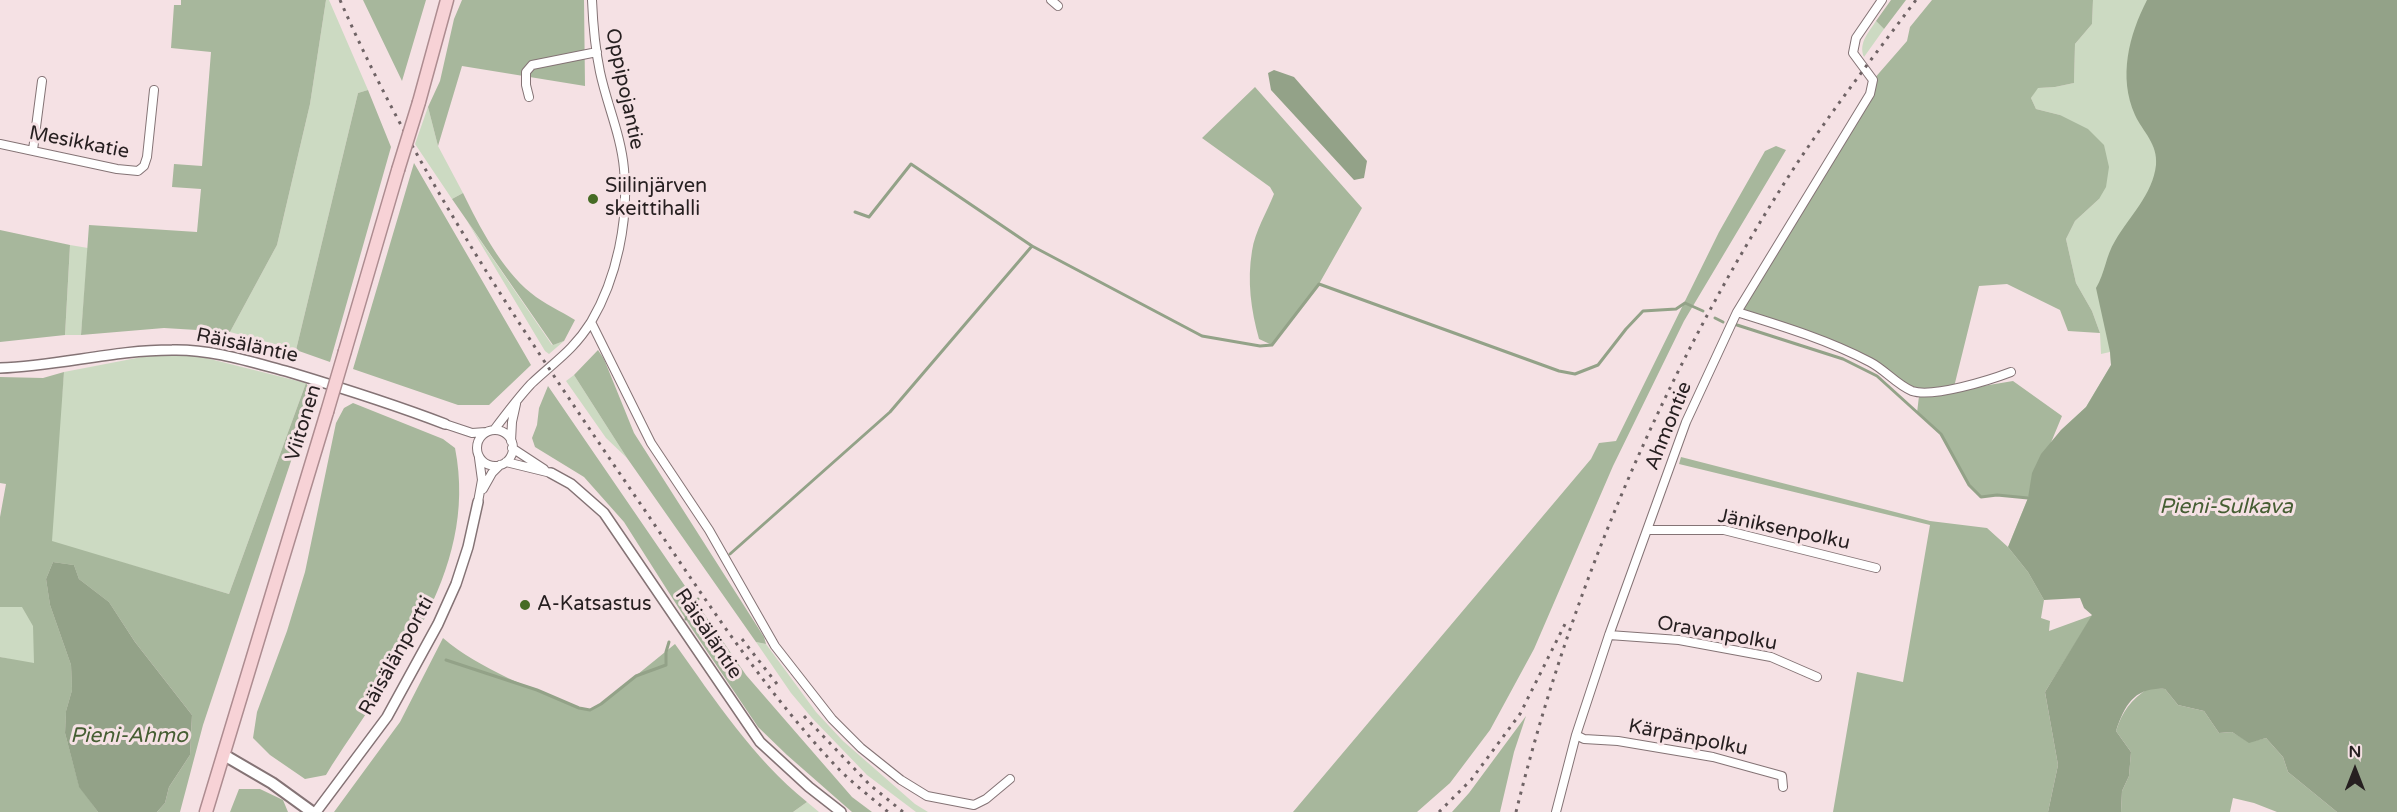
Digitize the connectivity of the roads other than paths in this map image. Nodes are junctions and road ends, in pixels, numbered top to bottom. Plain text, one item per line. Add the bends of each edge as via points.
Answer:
1 (447, 0) edge
2 (592, 0) edge
3 (1051, 0) edge
4 (1882, 0) edge
5 (1058, 6) dead end
6 (597, 52) junction
7 (42, 81) dead end
8 (154, 90) dead end
9 (529, 97) dead end
10 (0, 144) edge
11 (33, 150) junction
12 (1737, 312) junction
13 (591, 322) junction
14 (0, 368) edge
15 (2011, 372) dead end
16 (517, 400) junction
17 (445, 424) junction
18 (490, 431) junction
19 (512, 444) junction
20 (477, 451) junction
21 (503, 463) junction
22 (551, 473) junction
23 (478, 502) junction
24 (1648, 530) junction
25 (1876, 567) dead end
26 (1609, 635) junction
27 (1817, 677) dead end
28 (1576, 735) junction
29 (224, 755) junction
30 (1010, 779) dead end
31 (1783, 787) dead end
32 (206, 812) edge
33 (314, 812) edge
34 (841, 812) edge
35 (1556, 812) edge

1 - 29 highway, Viitonen, bridge
2 - 6 street, Oppipojantie
3 - 5 street
4 - 12 street, Ahmontie via 1856,38 1853,53 1873,80 1870,94
6 - 9 street via 532,65 526,72
6 - 13 street, Oppipojantie via 618,130 624,166 624,207 610,280
7 - 11 street
8 - 11 street, Mesikkatie via 147,158 138,171
10 - 11 street, Mesikkatie
12 - 15 street via 1840,347 1872,363 1912,391 1940,391 1982,383
12 - 24 street, Ahmontie via 1686,422
13 - 16 street, Oppipojantie via 559,361
13 - 30 street via 651,443 709,531 775,646 832,719 901,780 927,796 974,806
14 - 17 street, Räisäläntie via 132,352 209,352 370,396
16 - 18 street, Oppipojantie
16 - 19 street
17 - 18 street via 472,434
17 - 20 street via 470,438
18 - 19 street via 504,433
18 - 20 street via 481,436
19 - 21 street
19 - 22 street
20 - 21 street via 480,459 490,465
20 - 23 street via 482,480
21 - 22 street
21 - 23 street via 487,481
22 - 34 street, Räisäläntie via 571,484 604,513 760,742
23 - 33 street, Räisälänportti via 456,584 438,624 387,717
24 - 25 street, Jäniksenpolku via 1724,530
24 - 26 street, Ahmontie
26 - 27 street, Oravanpolku via 1679,640 1771,657
26 - 28 street, Ahmontie
28 - 31 street, Kärpänpolku via 1713,757 1782,776
28 - 35 street, Ahmontie
29 - 32 highway, Viitonen
29 - 33 main road

